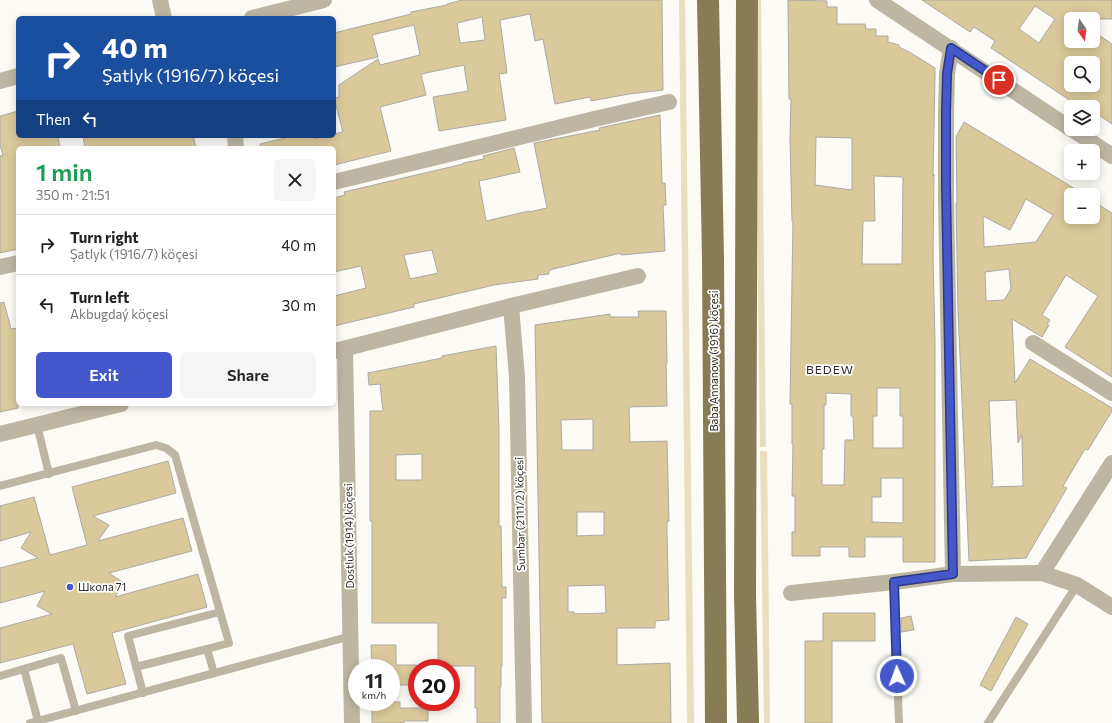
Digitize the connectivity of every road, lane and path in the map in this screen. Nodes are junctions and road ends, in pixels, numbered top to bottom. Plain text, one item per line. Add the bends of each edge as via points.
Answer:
1 (160, 0) edge
2 (324, 0) edge
3 (708, 0) edge
4 (746, 0) edge
5 (877, 0) edge
6 (164, 16) edge
7 (260, 16) edge
8 (951, 48) junction
9 (16, 77) edge
10 (0, 81) edge
11 (669, 102) dead end
12 (1064, 124) edge
13 (1082, 136) edge
14 (1112, 156) edge
15 (336, 182) edge
16 (16, 263) edge
17 (0, 267) edge
18 (638, 276) dead end
19 (511, 306) junction
20 (1033, 343) dead end
21 (339, 350) edge
22 (1112, 393) edge
23 (113, 406) edge
24 (37, 425) junction
25 (0, 434) edge
26 (1112, 462) edge
27 (49, 474) junction
28 (0, 486) edge
29 (1042, 573) junction
30 (953, 574) junction
31 (894, 582) junction
32 (1077, 585) junction
33 (791, 593) dead end
34 (1112, 607) edge
35 (220, 612) junction
36 (351, 636) junction
37 (207, 649) junction
38 (136, 667) junction
39 (24, 669) junction
40 (214, 673) junction
41 (0, 676) edge
42 (143, 693) junction
43 (76, 711) junction
44 (34, 722) edge
45 (352, 723) edge
46 (524, 723) edge
47 (716, 723) edge
48 (748, 723) edge
49 (899, 723) edge
50 (988, 723) edge

1 - 6 street
2 - 7 street
3 - 47 main road, Baba Annanow (1916) köçesi via 713,259
4 - 48 main road via 745,595
5 - 8 street
8 - 12 street
8 - 30 street via 947,74 946,193
9 - 10 street
11 - 15 street
13 - 14 street
16 - 17 street
18 - 19 street
19 - 21 street
19 - 46 street, Sumbar (2111/2) köçesi via 517,377
20 - 22 street
21 - 36 street, Dostluk (1914) köçesi
23 - 24 street
24 - 25 street
24 - 27 lane
26 - 29 street
27 - 28 lane
27 - 35 lane via 156,445 166,448 175,455
29 - 30 street
29 - 32 street
30 - 31 street
31 - 33 street
31 - 49 lane
32 - 34 street
32 - 50 lane
35 - 37 lane via 228,643
35 - 38 lane via 128,636
36 - 40 lane
36 - 45 street, Dostluk (1914) köçesi
37 - 38 lane
37 - 40 lane
38 - 42 lane
39 - 41 lane
39 - 43 lane via 61,658
39 - 44 lane
40 - 42 lane
42 - 43 lane
43 - 44 lane

